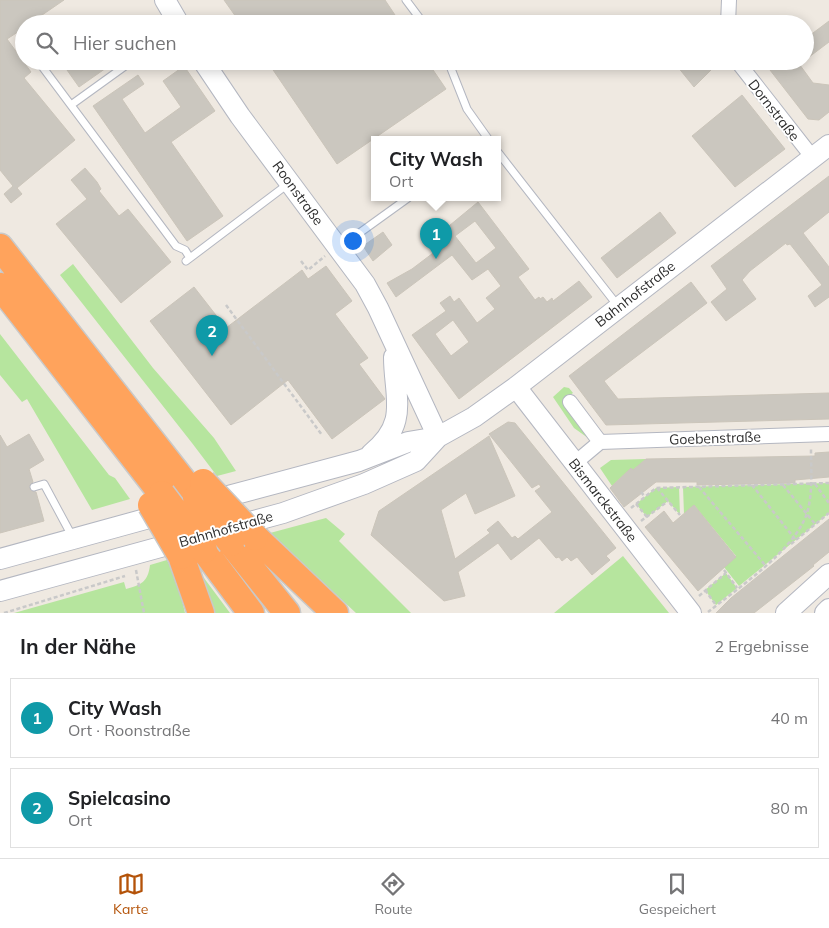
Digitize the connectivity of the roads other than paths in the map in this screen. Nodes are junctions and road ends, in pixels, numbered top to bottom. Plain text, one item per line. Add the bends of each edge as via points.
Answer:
1 (165, 0) edge
2 (406, 0) edge
3 (729, 0) edge
4 (174, 15) edge
5 (417, 15) edge
6 (728, 15) edge
7 (45, 70) edge
8 (120, 70) edge
9 (209, 70) edge
10 (452, 70) edge
11 (744, 70) edge
12 (71, 105) junction
13 (486, 136) edge
14 (829, 145) edge
15 (501, 156) edge
16 (813, 158) junction
17 (290, 182) junction
18 (404, 201) edge
19 (0, 247) edge
20 (332, 252) junction
21 (0, 286) edge
22 (618, 307) junction
23 (394, 341) junction
24 (516, 386) junction
25 (570, 402) dead end
26 (829, 434) edge
27 (438, 438) junction
28 (600, 442) junction
29 (359, 461) junction
30 (575, 463) junction
31 (322, 471) junction
32 (34, 487) dead end
33 (322, 498) junction
34 (73, 539) junction
35 (243, 540) junction
36 (193, 553) junction
37 (0, 559) edge
38 (66, 573) junction
39 (829, 574) edge
40 (0, 591) edge
41 (829, 609) edge
42 (201, 613) edge
43 (251, 613) edge
44 (286, 613) edge
45 (335, 613) edge
46 (691, 613) edge
47 (786, 613) edge
48 (825, 613) edge

1 - 4 street
2 - 5 lane
3 - 6 street
7 - 12 lane
8 - 12 lane
9 - 17 street, Roonstraße
10 - 13 lane via 467,109
11 - 16 street, Dornstraße
12 - 17 lane via 176,246 185,250 188,260
14 - 16 street, Bahnhofstraße
15 - 22 lane
16 - 22 street, Bahnhofstraße
17 - 20 street, Roonstraße
18 - 20 lane
19 - 35 highway, bridge
20 - 23 street, Roonstraße via 365,284
21 - 36 highway, bridge via 49,346
22 - 24 street, Bahnhofstraße
23 - 27 street, Roonstraße
23 - 29 street via 398,394 395,419 386,440
24 - 27 street, Bahnhofstraße via 482,412
24 - 30 street, Bismarckstraße
25 - 28 street
26 - 28 street, Goebenstraße
27 - 29 street, Bahnhofstraße via 408,442
27 - 33 street, Bahnhofstraße via 416,461
28 - 30 street
29 - 31 street, Bahnhofstraße
30 - 46 street, Bismarckstraße
31 - 33 street via 318,488
31 - 34 street, Bahnhofstraße
32 - 34 lane via 44,484
33 - 38 street, Bahnhofstraße via 283,513
34 - 37 street, Bahnhofstraße
34 - 38 street via 73,557
35 - 44 highway
35 - 45 highway
36 - 42 highway
36 - 43 highway
38 - 40 street, Bahnhofstraße
39 - 47 street
41 - 48 street

